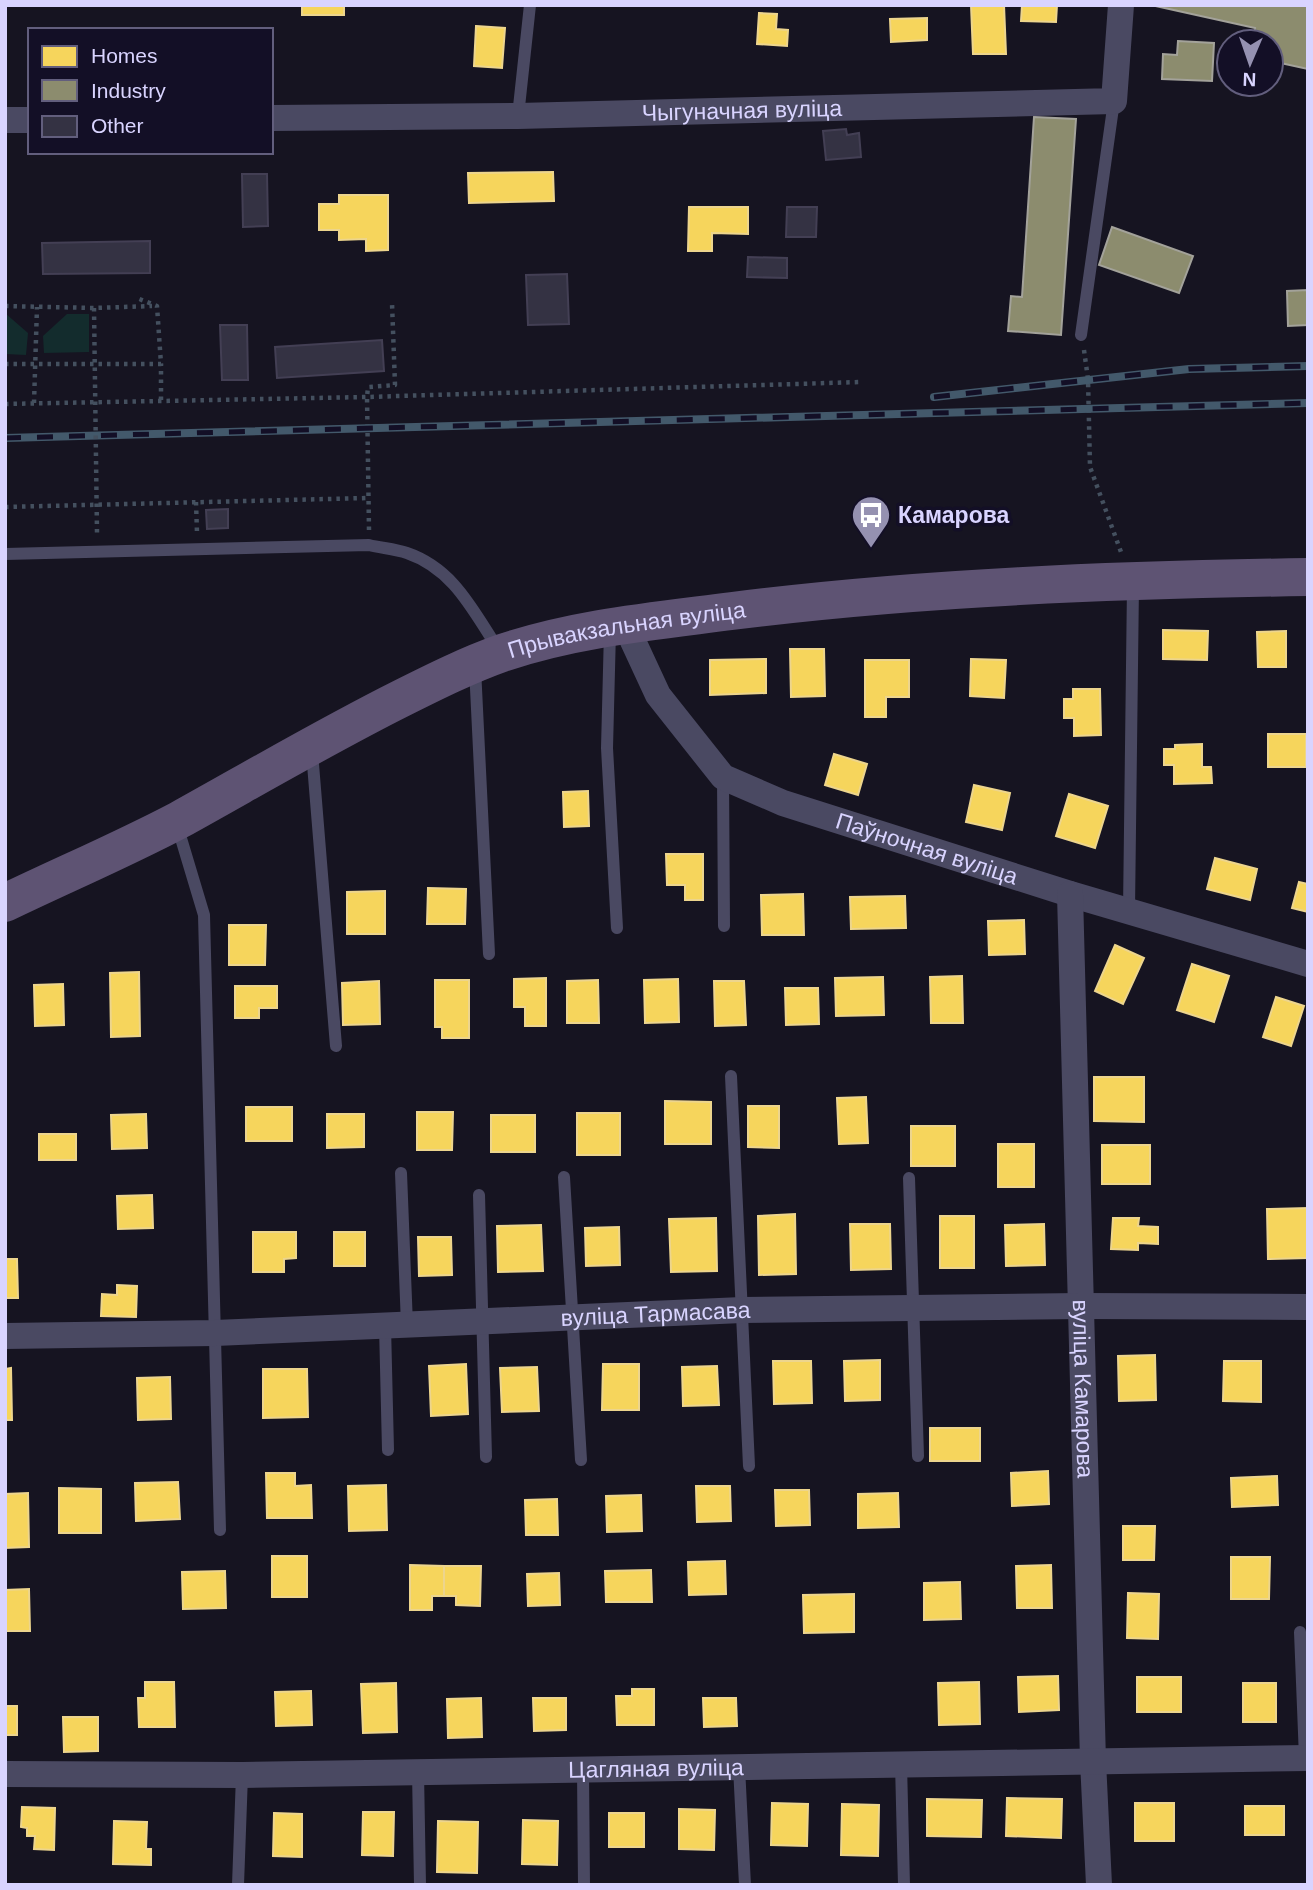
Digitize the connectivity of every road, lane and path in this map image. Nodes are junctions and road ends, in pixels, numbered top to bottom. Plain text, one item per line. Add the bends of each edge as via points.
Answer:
1 (530, 5) edge
2 (1121, 5) edge
3 (1114, 102) junction
4 (518, 116) junction
5 (273, 118) edge
6 (5, 120) edge
7 (28, 120) edge
8 (136, 298) dead end
9 (392, 303) dead end
10 (5, 306) edge
11 (157, 306) junction
12 (37, 307) junction
13 (94, 308) junction
14 (1082, 335) joint
15 (5, 363) edge
16 (35, 364) junction
17 (161, 365) junction
18 (861, 382) dead end
19 (367, 397) junction
20 (160, 400) junction
21 (34, 403) junction
22 (5, 404) edge
23 (368, 498) junction
24 (196, 502) junction
25 (5, 508) edge
26 (197, 530) dead end
27 (97, 533) dead end
28 (369, 545) junction
29 (5, 554) edge
30 (1308, 577) edge
31 (1133, 582) junction
32 (618, 626) junction
33 (488, 659) junction
34 (312, 745) junction
35 (723, 777) junction
36 (176, 821) junction
37 (1070, 894) junction
38 (5, 903) edge
39 (1129, 910) junction
40 (724, 926) dead end
41 (617, 928) dead end
42 (489, 954) dead end
43 (1308, 964) edge
44 (336, 1046) dead end
45 (731, 1076) dead end
46 (401, 1174) dead end
47 (564, 1177) dead end
48 (909, 1178) dead end
49 (479, 1195) dead end
50 (1080, 1306) junction
51 (1308, 1307) edge
52 (913, 1308) junction
53 (742, 1310) junction
54 (574, 1318) junction
55 (482, 1321) junction
56 (396, 1325) junction
57 (215, 1333) junction
58 (5, 1336) edge
59 (388, 1450) dead end
60 (918, 1456) dead end
61 (486, 1457) dead end
62 (581, 1460) dead end
63 (750, 1466) dead end
64 (220, 1530) dead end
65 (1300, 1632) dead end
66 (1306, 1758) edge
67 (1093, 1760) junction
68 (901, 1764) junction
69 (739, 1767) junction
70 (583, 1770) junction
71 (418, 1772) junction
72 (5, 1774) edge
73 (242, 1775) junction
74 (238, 1885) edge
75 (420, 1885) edge
76 (584, 1885) edge
77 (745, 1885) edge
78 (904, 1885) edge
79 (1099, 1885) edge

1 - 4 lane
2 - 3 street
3 - 4 street, Чыгуначная вуліца
3 - 14 lane
4 - 5 street, Чыгуначная вуліца
6 - 7 street
8 - 11 path
9 - 19 path via 395,385 368,387
10 - 12 path
11 - 13 path
11 - 17 path
12 - 13 path
12 - 16 path
13 - 27 path, bridge
14 - 31 path via 1090,467
15 - 16 path
16 - 17 path
16 - 21 path
17 - 20 path
18 - 19 path
19 - 20 path
19 - 23 path
20 - 21 path
21 - 22 path
23 - 24 path
23 - 28 path
24 - 25 path
24 - 26 path
28 - 29 lane
28 - 33 lane via 407,553 446,575 466,600
30 - 31 main road, Прывакзальная вуліца
31 - 32 main road, Прывакзальная вуліца via 810,601
31 - 39 lane
32 - 33 main road, Прывакзальная вуліца via 562,636
32 - 35 street, Паўночная вуліца via 658,695
32 - 41 lane via 607,748
33 - 34 main road, Прывакзальная вуліца
33 - 42 lane
34 - 36 main road, Прывакзальная вуліца
34 - 44 lane
35 - 37 street, Паўночная вуліца via 783,803
35 - 40 lane
36 - 38 main road, Прывакзальная вуліца
36 - 57 lane via 204,915
37 - 39 street, Паўночная вуліца
37 - 50 street, вуліца Камарова
39 - 43 street, Паўночная вуліца
45 - 53 lane
46 - 56 lane
47 - 54 lane
48 - 52 lane
49 - 55 lane
50 - 51 street, вуліца Тармасава
50 - 52 street, вуліца Тармасава
50 - 67 street, вуліца Камарова
52 - 53 street, вуліца Тармасава
52 - 60 lane
53 - 54 street, вуліца Тармасава
53 - 63 lane
54 - 55 street, вуліца Тармасава
54 - 62 lane
55 - 56 street, вуліца Тармасава
55 - 61 lane
56 - 57 street, вуліца Тармасава
56 - 59 lane
57 - 58 street, вуліца Тармасава
57 - 64 lane
65 - 66 lane
66 - 67 street, Цагляная вуліца
67 - 68 street, Цагляная вуліца
67 - 79 street, вуліца Камарова
68 - 69 street, Цагляная вуліца
68 - 78 lane
69 - 70 street, Цагляная вуліца
69 - 77 lane
70 - 71 street, Цагляная вуліца
70 - 76 lane
71 - 73 street, Цагляная вуліца
71 - 75 lane
72 - 73 street, Цагляная вуліца
73 - 74 lane

